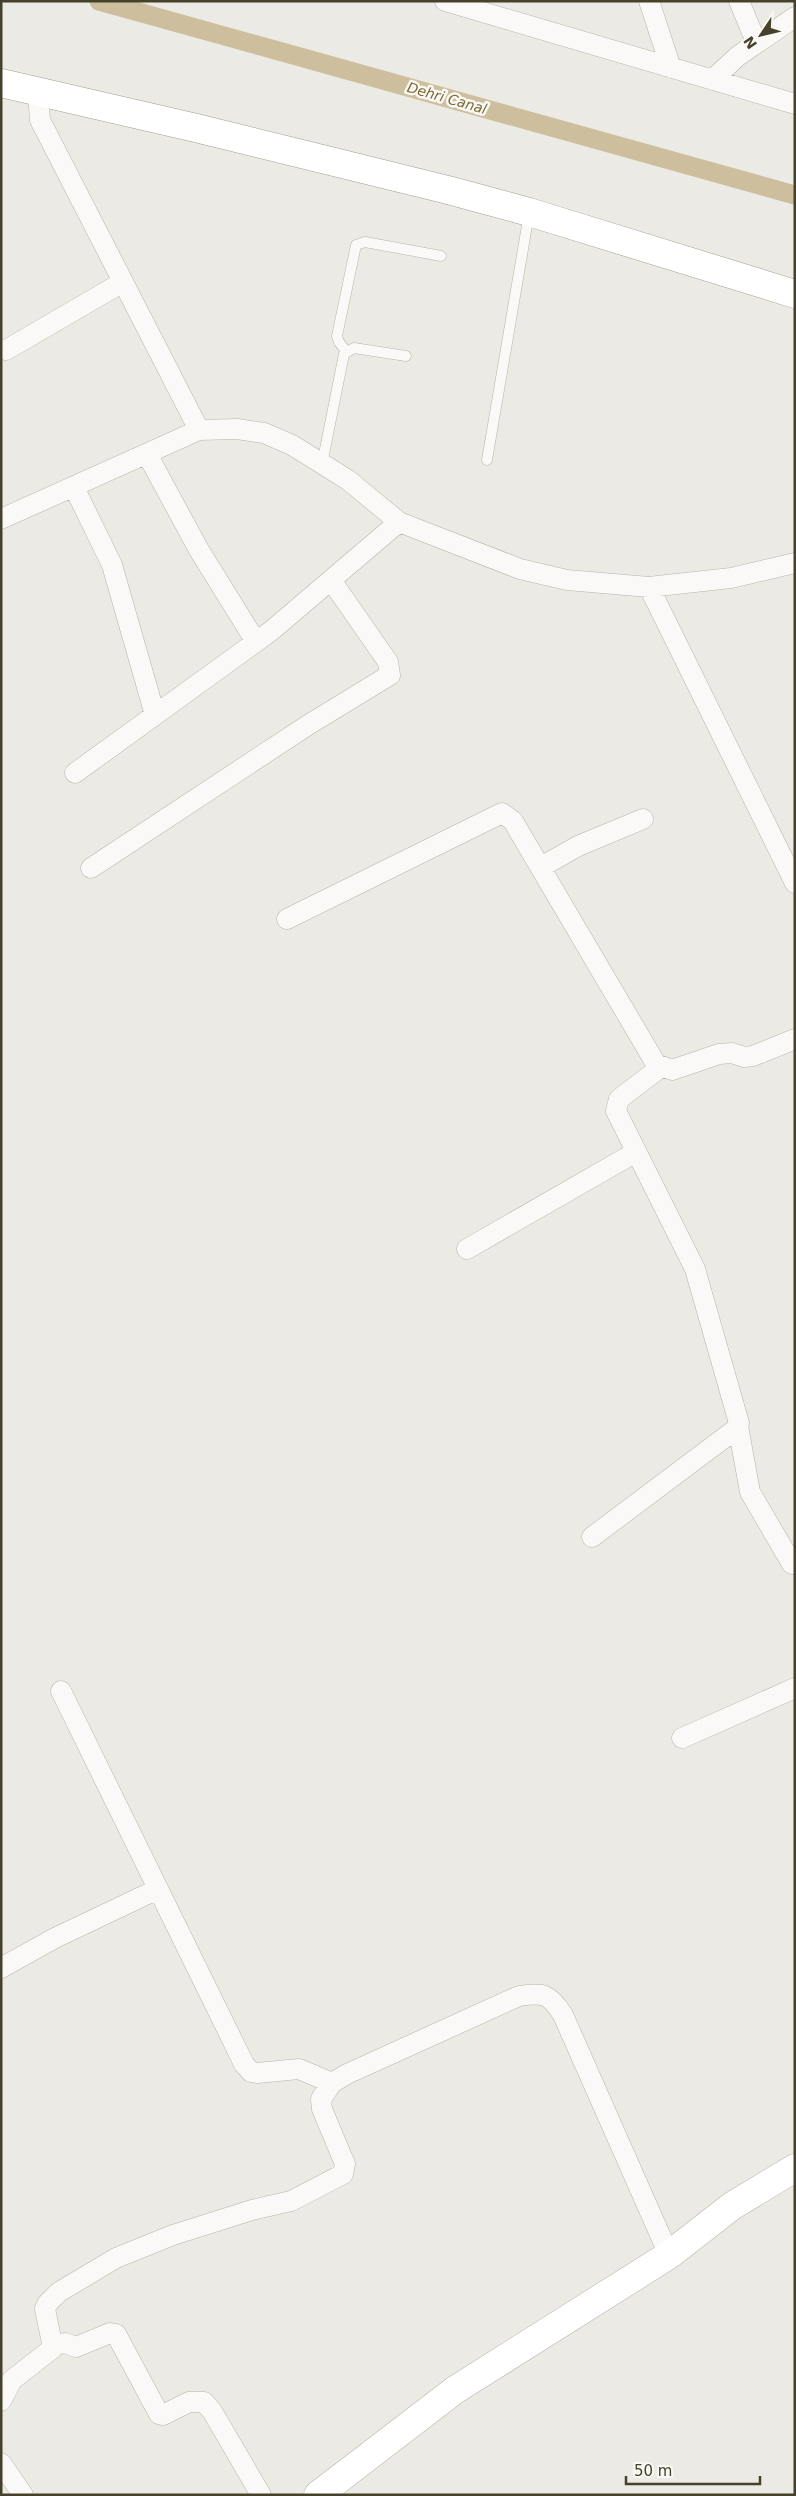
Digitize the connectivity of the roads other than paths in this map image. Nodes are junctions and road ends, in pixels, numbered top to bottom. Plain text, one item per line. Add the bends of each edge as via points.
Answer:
1 (445, 1) edge
2 (649, 1) edge
3 (739, 1) edge
4 (500, 10) edge
5 (795, 17) edge
6 (756, 42) junction
7 (671, 68) junction
8 (712, 80) junction
9 (1, 83) edge
10 (38, 93) junction
11 (795, 104) edge
12 (530, 212) junction
13 (441, 256) dead end
14 (123, 282) junction
15 (795, 294) edge
16 (6, 350) dead end
17 (346, 351) junction
18 (406, 356) dead end
19 (199, 430) junction
20 (147, 454) junction
21 (487, 460) dead end
22 (322, 464) junction
23 (74, 487) junction
24 (1, 519) edge
25 (399, 522) junction
26 (795, 563) edge
27 (331, 580) junction
28 (649, 587) junction
29 (256, 642) junction
30 (155, 715) junction
31 (75, 773) dead end
32 (644, 819) dead end
33 (541, 866) junction
34 (91, 868) dead end
35 (795, 883) edge
36 (287, 919) dead end
37 (795, 1039) edge
38 (661, 1067) junction
39 (636, 1152) junction
40 (467, 1249) dead end
41 (738, 1426) junction
42 (592, 1537) dead end
43 (795, 1564) edge
44 (795, 1688) edge
45 (60, 1691) dead end
46 (682, 1738) dead end
47 (158, 1889) junction
48 (1, 1968) edge
49 (332, 2083) junction
50 (795, 2168) edge
51 (669, 2255) junction
52 (54, 2345) junction
53 (1, 2401) edge
54 (1, 2464) edge
55 (22, 2495) edge
56 (262, 2495) edge
57 (318, 2495) edge

1 - 4 street
2 - 7 street
3 - 6 street
4 - 7 street
5 - 6 street
6 - 8 street
7 - 8 street
8 - 11 street
9 - 10 main road
10 - 12 main road via 196,128
10 - 14 street via 40,120
12 - 15 main road
12 - 21 lane
13 - 17 lane via 365,242 356,245 338,336
14 - 16 street
14 - 19 street
17 - 18 lane via 361,349
17 - 22 lane via 342,357
19 - 20 street
19 - 22 street via 237,429 264,433 292,445
20 - 23 street
20 - 29 street via 199,550
22 - 25 street via 348,480
23 - 24 street
23 - 30 street via 112,565
25 - 27 street
25 - 28 street via 520,569 567,580
26 - 28 street via 731,578
27 - 29 street
27 - 34 street via 388,662 390,675
28 - 35 street
29 - 30 street
30 - 31 street
32 - 33 street via 578,846
33 - 36 street via 513,821 502,813
33 - 38 street via 652,1059
37 - 38 street via 753,1056 726,1053 678,1070
38 - 39 street via 617,1103 616,1111
39 - 40 street
39 - 41 street via 697,1275
41 - 42 street
41 - 43 street via 750,1492 792,1564
44 - 46 street
45 - 47 street
47 - 48 street via 55,1938
47 - 49 street via 247,2069 257,2073 299,2069
49 - 51 street via 519,1996 537,1993 548,1996 563,2015
49 - 52 street via 321,2099 322,2109 346,2164 343,2174 291,2201 173,2235 116,2258 59,2292 47,2304 45,2316
50 - 51 main road via 732,2206
51 - 57 main road via 455,2390
52 - 53 street via 49,2353 12,2380
52 - 56 street via 65,2343 76,2347 110,2333 116,2334 159,2414 189,2402 204,2402
54 - 55 street

